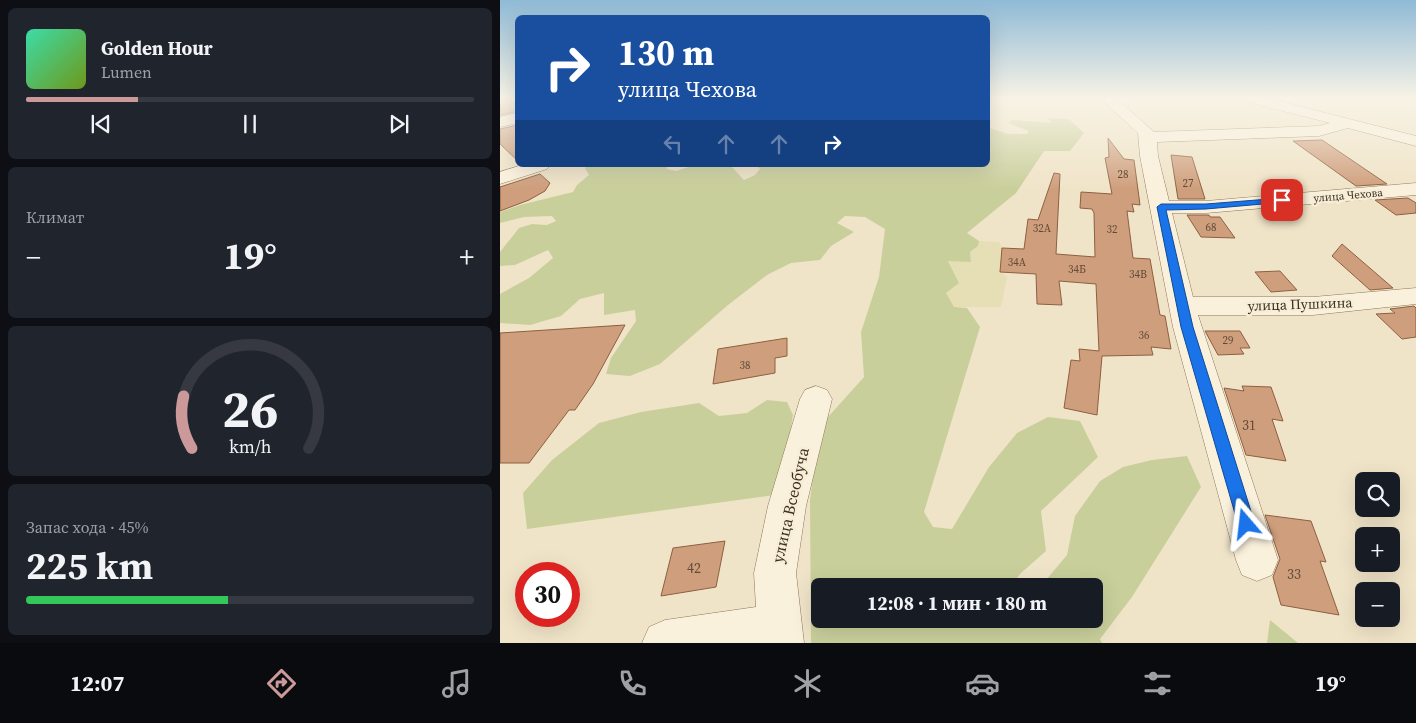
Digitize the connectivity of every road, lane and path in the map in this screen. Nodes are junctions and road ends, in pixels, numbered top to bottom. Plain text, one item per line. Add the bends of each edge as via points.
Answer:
1 (1144, 129) edge
2 (1327, 129) edge
3 (1367, 129) edge
4 (1148, 136) junction
5 (1416, 141) edge
6 (535, 167) edge
7 (500, 178) edge
8 (1416, 189) edge
9 (1161, 207) junction
10 (1416, 296) edge
11 (1184, 306) junction
12 (816, 399) dead end
13 (1257, 560) dead end
14 (780, 635) edge
15 (664, 643) edge

1 - 4 street
2 - 4 street
3 - 5 street
4 - 9 street via 1149,156
6 - 7 street
8 - 9 street, улица Чехова via 1206,207
9 - 11 street
10 - 11 street, улица Пушкина via 1313,306
11 - 13 street via 1187,327
12 - 14 street, улица Всеобуча via 787,506 775,573
14 - 15 street

